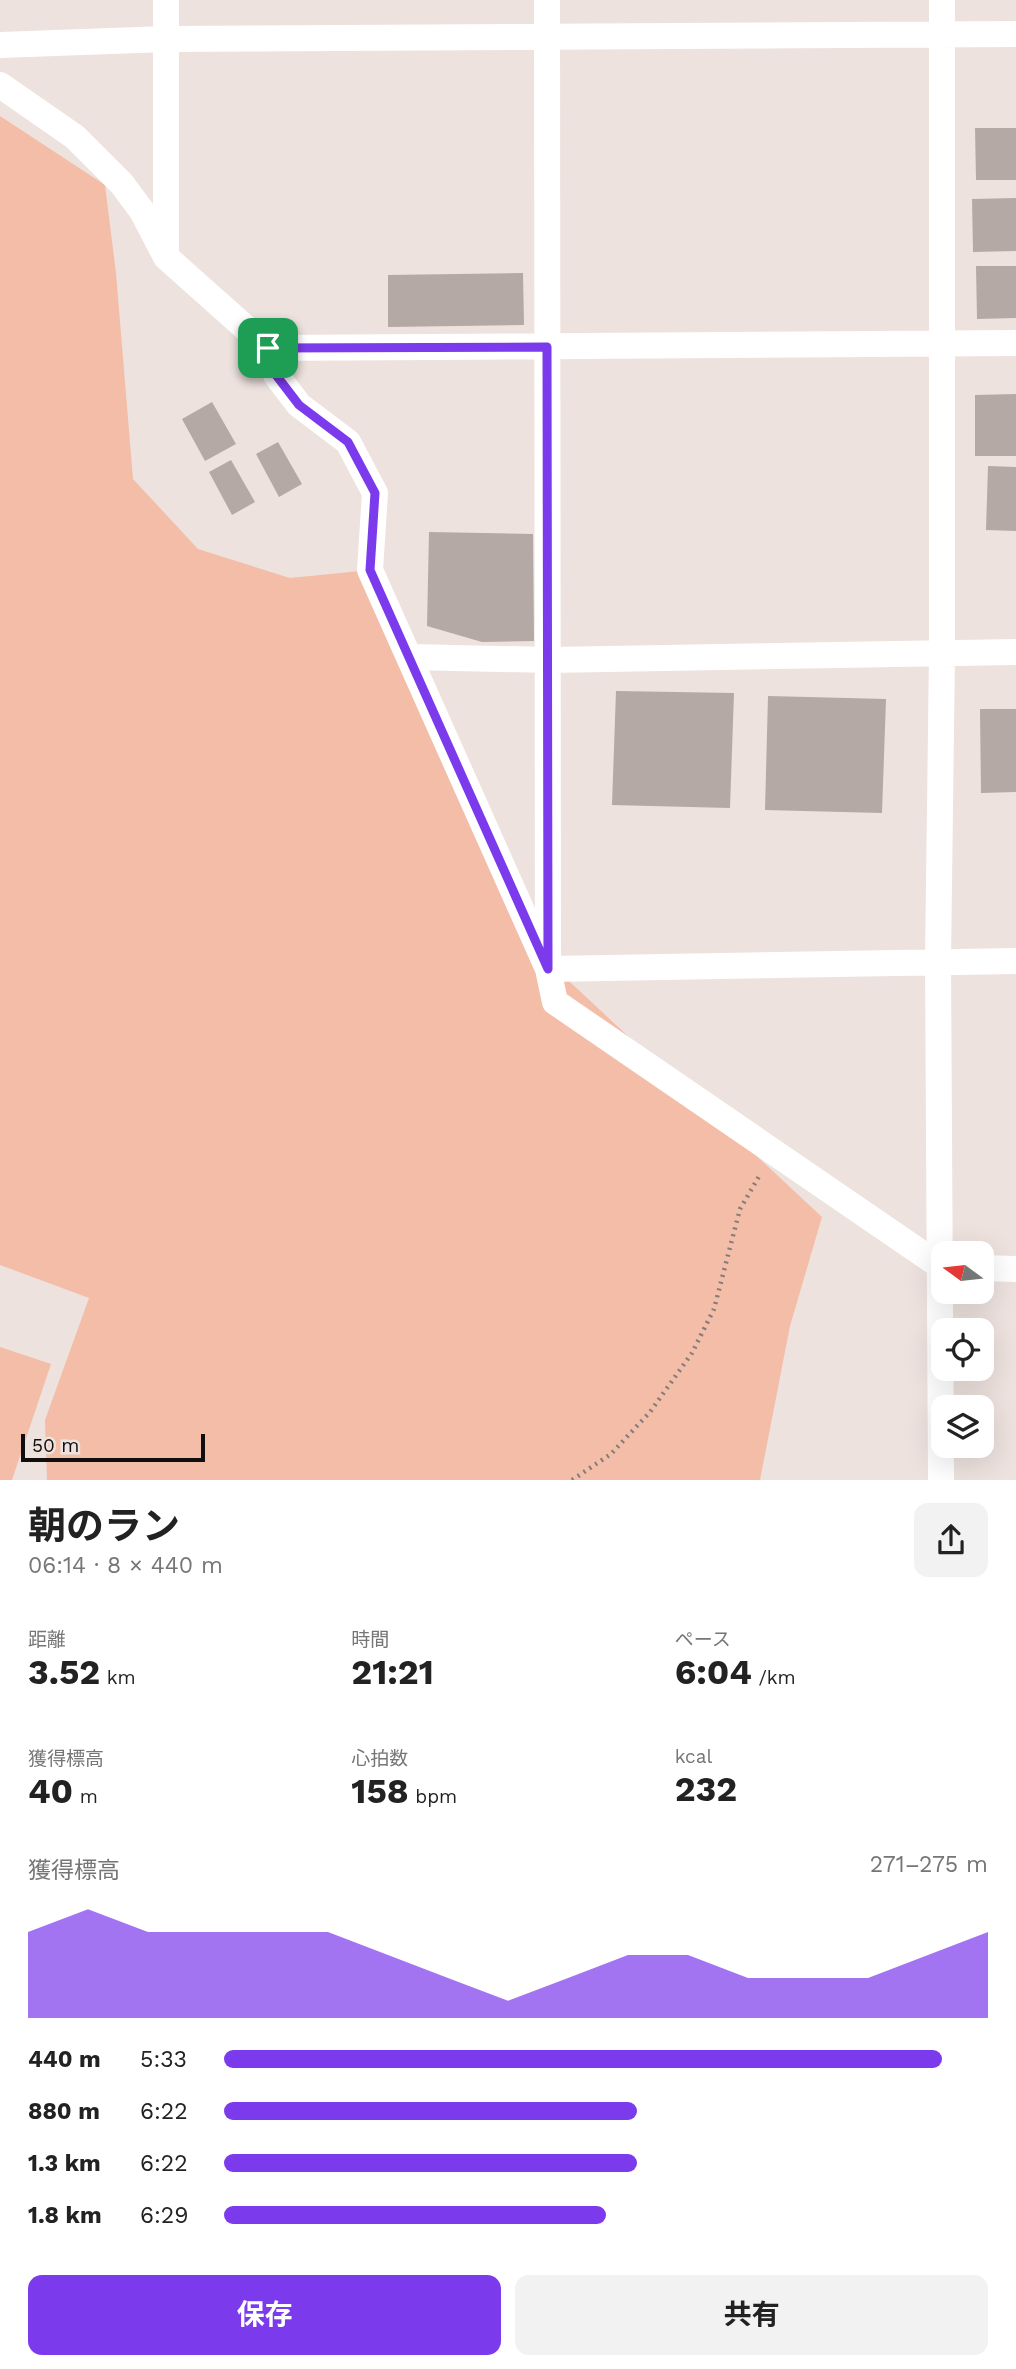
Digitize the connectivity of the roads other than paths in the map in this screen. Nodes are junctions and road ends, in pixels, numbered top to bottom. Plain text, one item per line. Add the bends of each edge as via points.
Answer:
1 (166, 0) edge
2 (547, 0) edge
3 (942, 0) edge
4 (942, 34) junction
5 (1016, 34) edge
6 (547, 37) junction
7 (166, 39) junction
8 (0, 45) edge
9 (0, 85) edge
10 (166, 257) junction
11 (940, 343) junction
12 (1016, 343) edge
13 (547, 347) junction
14 (268, 348) junction
15 (1016, 652) edge
16 (942, 653) junction
17 (410, 657) junction
18 (550, 660) junction
19 (938, 961) junction
20 (1016, 961) edge
21 (548, 969) junction
22 (941, 1241) edge
23 (931, 1261) edge
24 (994, 1268) edge
25 (1016, 1269) edge
26 (941, 1304) edge
27 (941, 1480) edge

1 - 7 street
2 - 6 street
3 - 4 street
4 - 5 street
4 - 6 street
4 - 11 street
6 - 7 street
6 - 13 street
7 - 8 street
7 - 10 street
9 - 10 street via 75,137 122,184
10 - 14 street
11 - 12 street
11 - 13 street
11 - 16 street
13 - 14 street
13 - 18 street
14 - 17 street via 276,375 299,405 348,442 375,493 370,570
15 - 16 street
16 - 18 street
16 - 19 street
17 - 18 street
17 - 21 street
18 - 21 street
19 - 20 street
19 - 21 street
19 - 22 street
21 - 23 street via 555,1002
24 - 25 street
26 - 27 street

